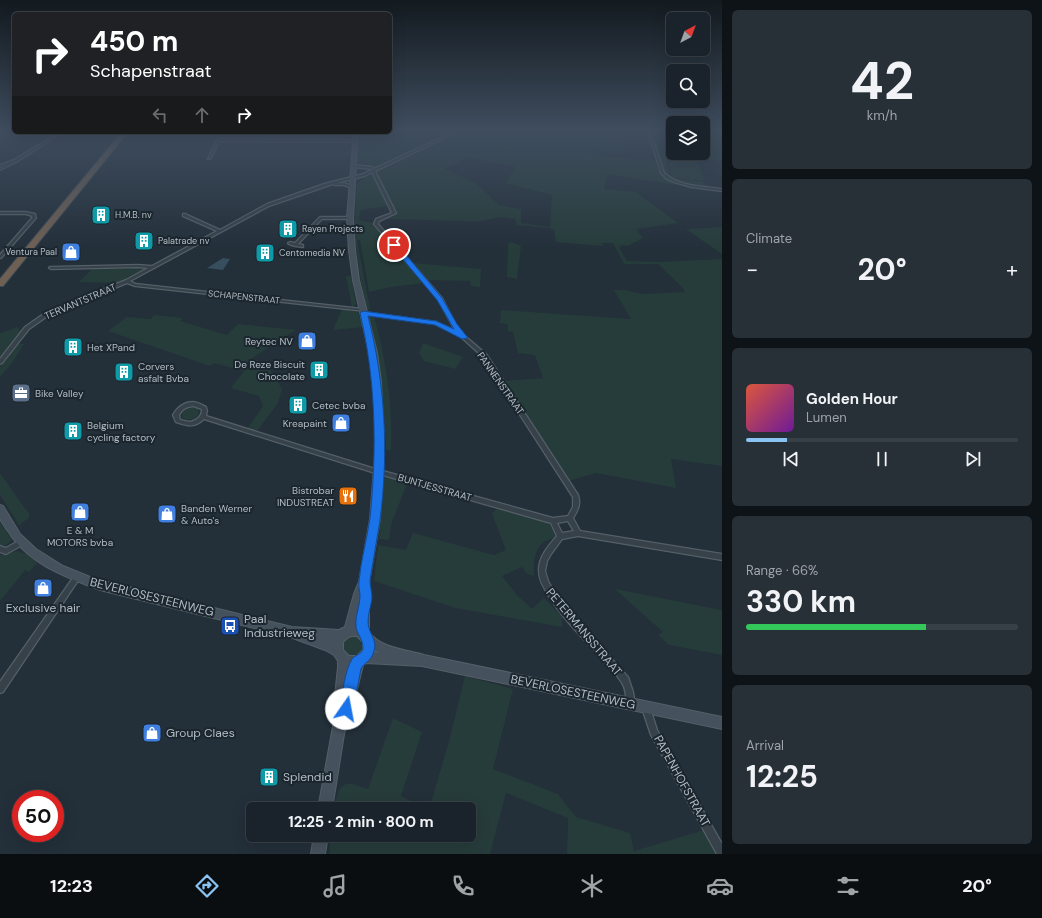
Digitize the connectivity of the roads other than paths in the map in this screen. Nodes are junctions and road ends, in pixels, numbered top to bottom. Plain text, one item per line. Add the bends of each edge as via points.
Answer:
1 (87, 171) edge
2 (93, 171) edge
3 (354, 171) edge
4 (368, 171) edge
5 (374, 171) edge
6 (663, 171) edge
7 (353, 176) junction
8 (325, 186) junction
9 (352, 188) junction
10 (722, 190) edge
11 (0, 213) edge
12 (184, 215) dead end
13 (350, 218) junction
14 (220, 231) junction
15 (290, 243) dead end
16 (296, 245) junction
17 (302, 246) dead end
18 (0, 257) edge
19 (152, 267) junction
20 (51, 268) dead end
21 (0, 274) edge
22 (127, 281) junction
23 (0, 284) edge
24 (363, 311) junction
25 (464, 338) junction
26 (0, 362) edge
27 (203, 417) junction
28 (379, 471) junction
29 (0, 509) edge
30 (570, 518) junction
31 (553, 521) junction
32 (578, 533) junction
33 (560, 536) junction
34 (22, 542) junction
35 (0, 549) edge
36 (722, 557) edge
37 (77, 577) junction
38 (364, 582) junction
39 (292, 632) junction
40 (345, 634) junction
41 (366, 638) junction
42 (341, 655) junction
43 (362, 659) junction
44 (424, 661) junction
45 (0, 689) edge
46 (632, 705) junction
47 (646, 708) junction
48 (340, 721) junction
49 (722, 723) edge
50 (326, 802) edge
51 (320, 842) edge
52 (722, 853) edge
53 (318, 854) edge

1 - 21 highway
2 - 23 highway
3 - 7 main road
4 - 7 street, TERVANTSTRAAT
5 - 25 street, PANNENSTRAAT via 394,213 377,220 376,224 440,300
6 - 10 street via 668,179
7 - 8 street, TERVANTSTRAAT
7 - 9 main road
8 - 9 street, TERVANTSTRAAT via 343,184
8 - 14 street, TERVANTSTRAAT via 268,205
9 - 13 main road
11 - 18 street via 34,215
12 - 14 street
13 - 16 street via 321,218
13 - 24 main road via 356,280
14 - 19 street, TERVANTSTRAAT
15 - 16 street
16 - 17 street
19 - 20 street, TERVANTSTRAAT
19 - 22 street, TERVANTSTRAAT
22 - 24 street, SCHAPENSTRAAT via 135,285
22 - 26 street, TERVANTSTRAAT via 41,317 27,328
24 - 25 street, SCHAPENSTRAAT via 436,323
24 - 28 main road via 377,382
25 - 30 street, PANNENSTRAAT via 488,361 574,494 577,504
27 - 27 street via 204,408 193,404 184,406 176,415 178,421 186,424
27 - 28 street, BUNTJESSTRAAT
28 - 31 street, BUNTJESSTRAAT
28 - 38 main road via 375,519
29 - 34 main road, BEVERLOSESTEENWEG
30 - 31 street, BUNTJESSTRAAT
30 - 32 street
31 - 33 street
32 - 33 street
32 - 36 street
33 - 46 street, PETERMANSSTRAAT via 543,564 542,577 547,590 625,681
34 - 35 street via 6,551
34 - 37 main road, BEVERLOSESTEENWEG via 57,568
37 - 39 main road, BEVERLOSESTEENWEG
37 - 45 street
38 - 40 main road
38 - 41 main road via 366,596 362,626
39 - 40 main road, BEVERLOSESTEENWEG
39 - 42 main road, BEVERLOSESTEENWEG via 331,646
40 - 41 main road via 357,631
40 - 42 main road via 338,643
41 - 43 main road via 369,649
41 - 44 main road, BEVERLOSESTEENWEG via 374,646
42 - 43 main road via 353,662
42 - 48 main road via 343,678 338,708
43 - 44 main road, BEVERLOSESTEENWEG
43 - 48 main road
44 - 46 main road, BEVERLOSESTEENWEG
46 - 47 main road, BEVERLOSESTEENWEG
47 - 49 main road, BEVERLOSESTEENWEG
47 - 52 street, PAPENHOFSTRAAT via 654,732
48 - 50 main road
51 - 53 main road

